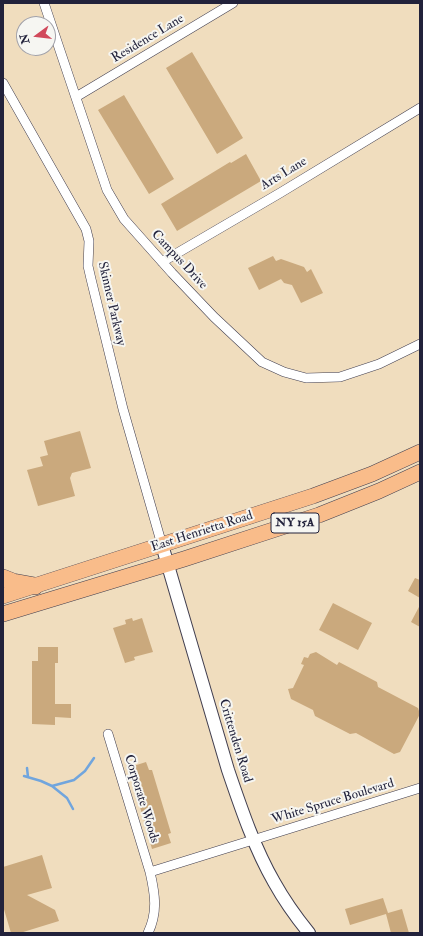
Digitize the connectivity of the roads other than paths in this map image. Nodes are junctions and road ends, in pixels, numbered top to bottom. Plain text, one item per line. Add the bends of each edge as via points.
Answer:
1 (44, 3) edge
2 (233, 3) edge
3 (3, 83) edge
4 (76, 97) junction
5 (420, 108) edge
6 (162, 262) junction
7 (420, 344) edge
8 (420, 452) edge
9 (420, 472) edge
10 (162, 545) junction
11 (167, 564) junction
12 (3, 578) edge
13 (35, 586) junction
14 (3, 596) edge
15 (3, 614) edge
16 (108, 734) dead end
17 (420, 788) edge
18 (254, 840) junction
19 (150, 872) junction
20 (148, 933) edge
21 (309, 933) edge

1 - 4 street, Campus Drive
2 - 4 street, Residence Lane
3 - 10 street, Skinner Parkway via 86,229 91,279 123,409
4 - 6 street, Campus Drive via 107,190 124,219
5 - 6 street, Arts Lane
6 - 7 street, Campus Drive via 214,317 262,362 294,375 340,377 379,364
8 - 10 main road, East Henrietta Road / NY 15A via 372,474 313,496
9 - 11 main road, East Henrietta Road / NY 15A via 319,515
10 - 11 street, Crittenden Road
10 - 13 main road, East Henrietta Road / NY 15A
11 - 15 main road, East Henrietta Road / NY 15A
11 - 18 street, Crittenden Road via 228,770
12 - 13 highway
13 - 14 main road, East Henrietta Road
16 - 19 street, Corporate Woods
17 - 18 street, White Spruce Boulevard
18 - 19 street
18 - 21 street, Crittenden Road via 284,899
19 - 20 street, Corporate Woods via 156,900 153,922

